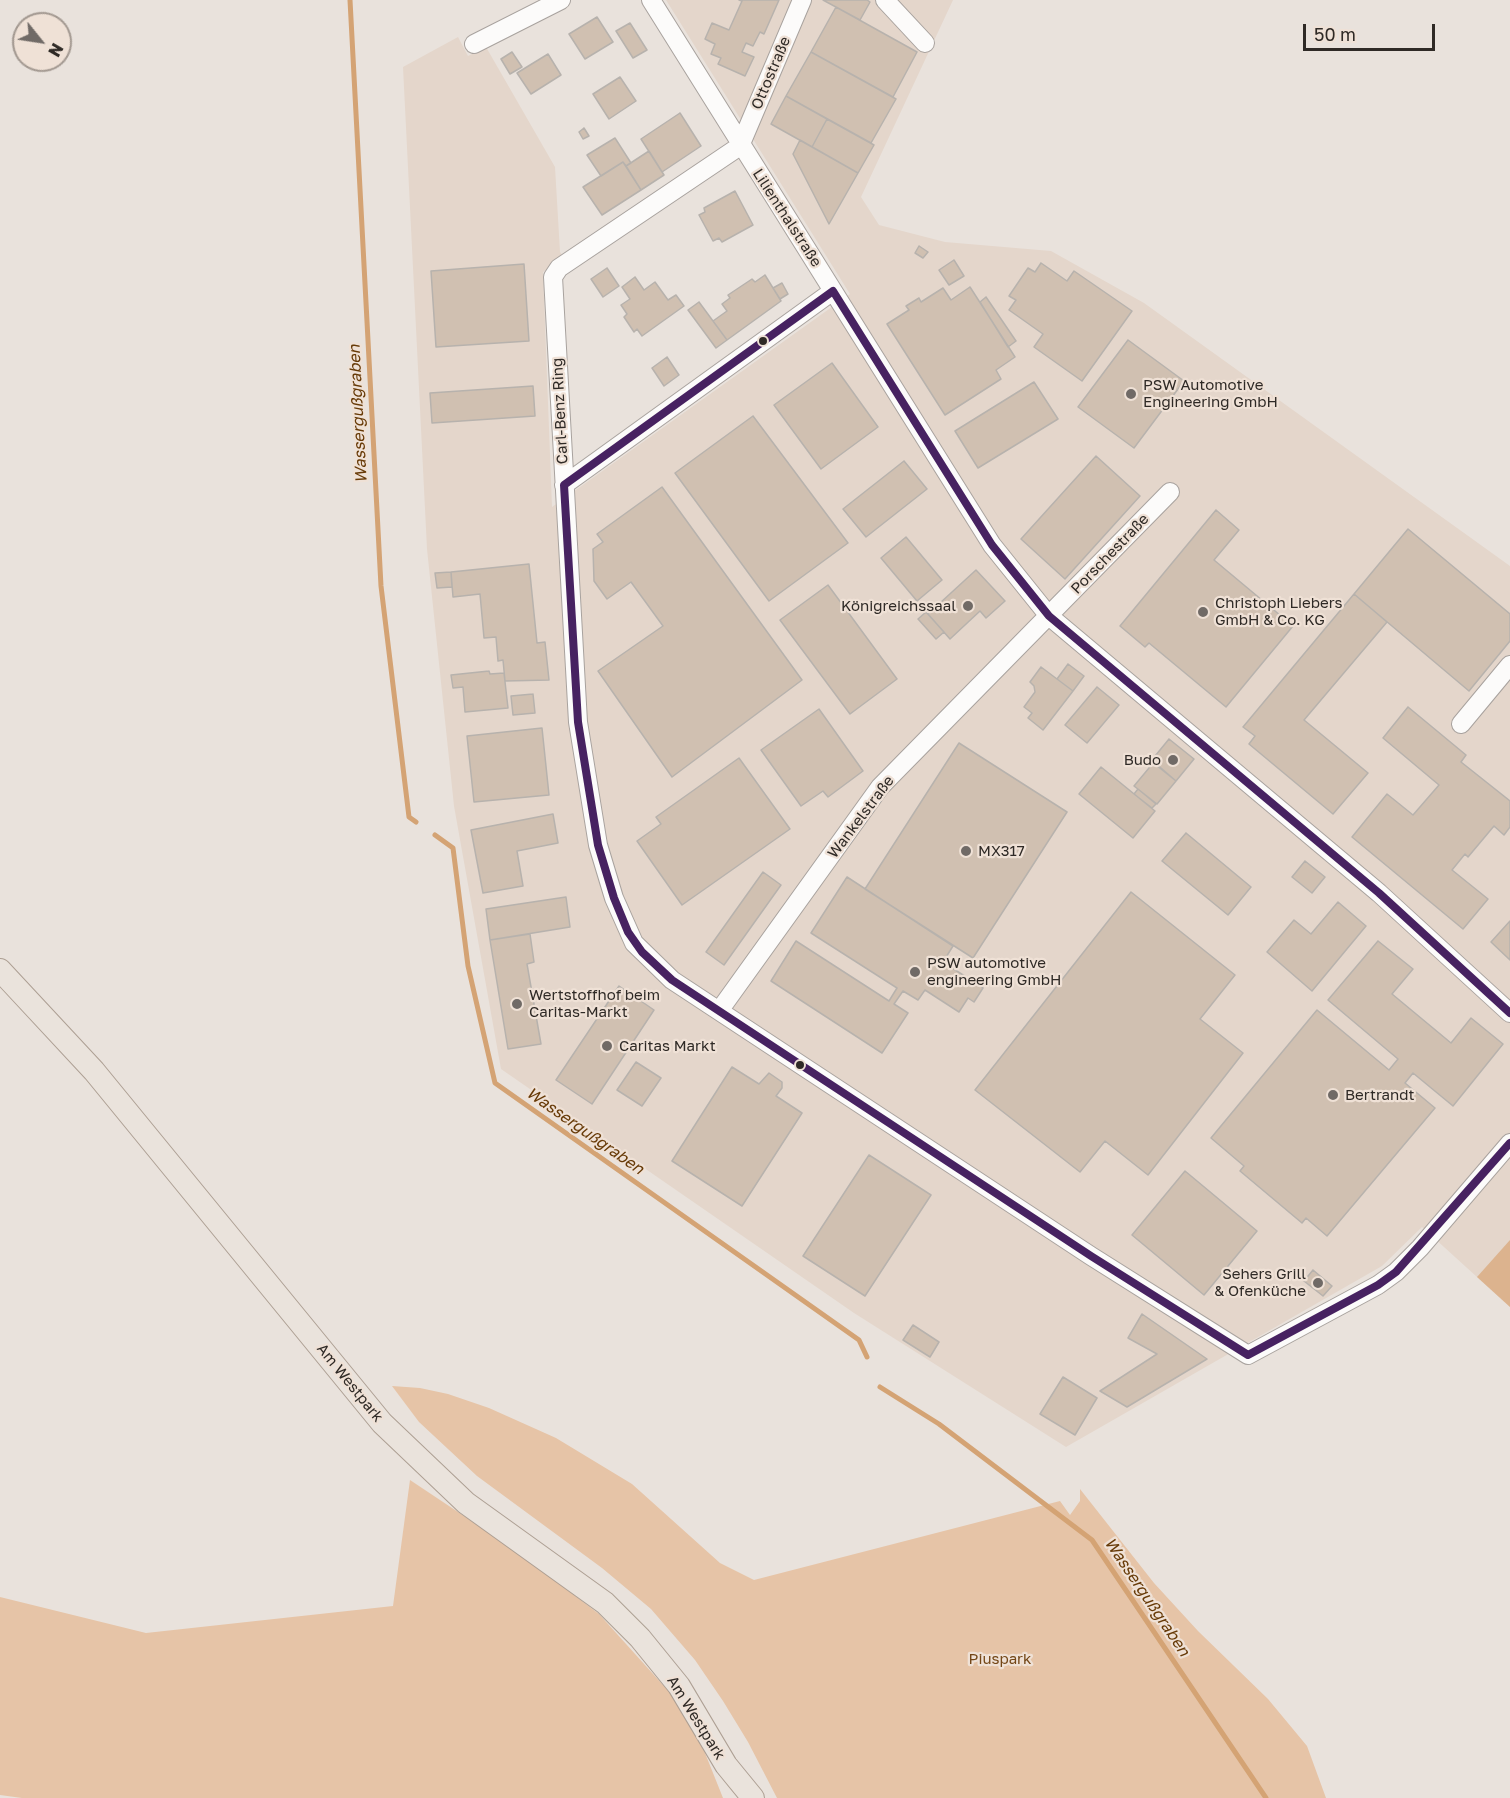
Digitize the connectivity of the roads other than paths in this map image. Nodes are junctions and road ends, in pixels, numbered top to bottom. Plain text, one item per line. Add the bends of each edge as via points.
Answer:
1 (561, 0) edge
2 (651, 0) edge
3 (802, 0) edge
4 (885, 0) edge
5 (925, 43) dead end
6 (474, 44) dead end
7 (740, 146) junction
8 (833, 291) junction
9 (564, 485) junction
10 (1170, 492) dead end
11 (1049, 616) junction
12 (1510, 665) edge
13 (1461, 724) dead end
14 (0, 970) edge
15 (719, 1011) junction
16 (1510, 1013) edge
17 (1510, 1143) edge
18 (726, 1765) junction
19 (731, 1798) edge
20 (753, 1798) edge

1 - 6 street
2 - 7 street, Lilienthalstraße
3 - 7 street, Ottostraße
4 - 5 street
7 - 8 street, Lilienthalstraße
7 - 9 street, Carl-Benz Ring via 556,271 553,277
8 - 9 street
8 - 11 street, Lilienthalstraße via 992,545
9 - 15 street, Carl-Benz Ring via 578,722 606,871 622,920 642,952 672,980
10 - 11 street, Porschestraße
11 - 15 street, Wankelstraße via 880,787
11 - 16 street, Lilienthalstraße via 1379,893
12 - 13 street
14 - 18 main road, Am Westpark via 101,1079 382,1423 466,1503 605,1603 679,1686
15 - 17 street, Carl-Benz Ring via 1248,1355 1396,1272
18 - 19 main road, Am Westpark
18 - 20 main road, Am Westpark

